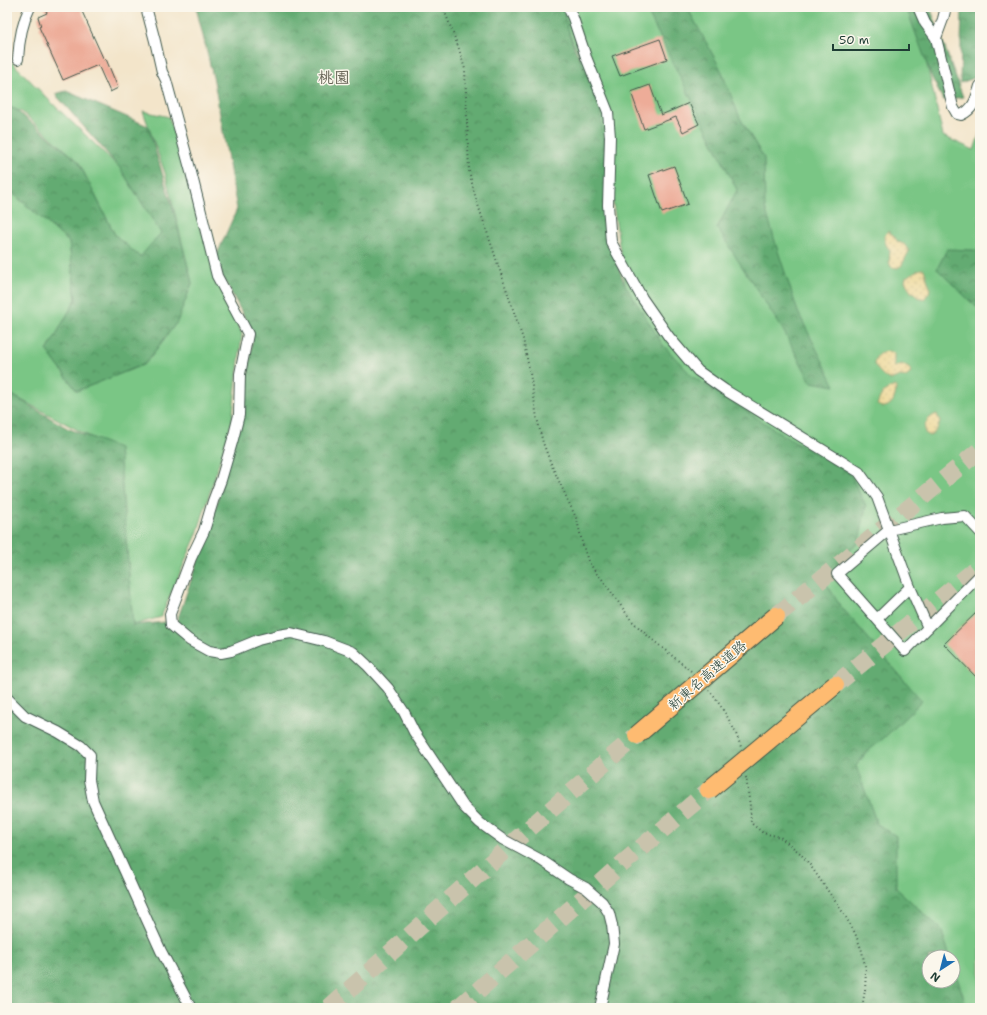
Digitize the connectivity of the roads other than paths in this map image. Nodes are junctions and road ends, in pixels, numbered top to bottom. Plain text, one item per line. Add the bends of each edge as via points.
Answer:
1 (30, 7) edge
2 (146, 7) edge
3 (568, 7) edge
4 (918, 7) edge
5 (946, 7) edge
6 (936, 38) junction
7 (18, 59) dead end
8 (980, 86) edge
9 (889, 530) junction
10 (980, 532) edge
11 (980, 575) edge
12 (910, 587) junction
13 (776, 616) tunnel mouth
14 (877, 619) junction
15 (928, 628) junction
16 (835, 684) tunnel mouth
17 (7, 698) edge
18 (637, 735) tunnel mouth
19 (709, 790) tunnel mouth
20 (191, 1008) edge
21 (600, 1008) edge

1 - 7 street via 25,17
2 - 21 street via 217,276 248,334 240,374 239,415 233,439 204,531 170,614 171,625 189,640 209,651 221,653 258,640 291,634 324,641 352,652 388,688 464,807 480,823 502,839 586,888 602,902 609,913 614,944
3 - 9 street via 608,112 608,205 611,242 642,298 669,337 698,371 859,472 877,497
4 - 6 street
5 - 6 street
6 - 8 street via 957,114 961,115 968,111 976,99
9 - 10 street via 942,518 965,516
9 - 12 street
9 - 14 street via 837,574
11 - 15 street
12 - 14 street
12 - 15 street
13 - 18 highway, 新東名高速道路, bridge
14 - 15 street via 905,651
16 - 19 highway, bridge
17 - 20 street via 25,716 58,732 81,746 90,755 89,780 94,801 161,951

